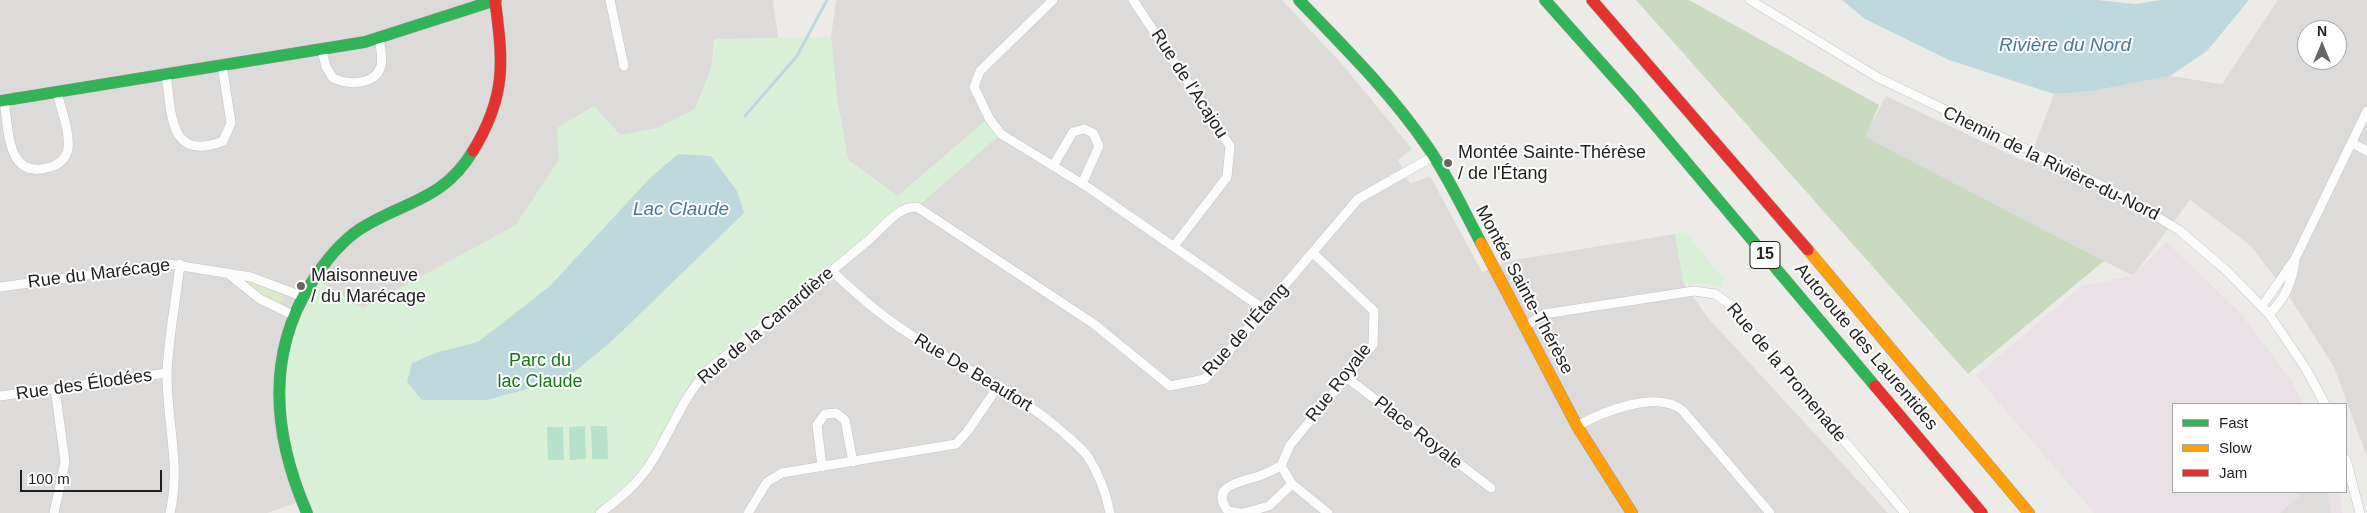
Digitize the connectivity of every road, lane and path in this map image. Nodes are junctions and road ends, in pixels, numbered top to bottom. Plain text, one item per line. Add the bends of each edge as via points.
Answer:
1 (495, 0) edge
2 (610, 0) edge
3 (1053, 0) edge
4 (1133, 0) edge
5 (1299, 0) edge
6 (1545, 0) edge
7 (1592, 0) edge
8 (1750, 0) edge
9 (379, 37) junction
10 (322, 50) junction
11 (222, 65) junction
12 (624, 66) dead end
13 (166, 74) junction
14 (57, 92) junction
15 (2, 101) edge
16 (2367, 111) edge
17 (2352, 143) junction
18 (2367, 151) edge
19 (1434, 156) junction
20 (1053, 166) junction
21 (1082, 184) junction
22 (916, 207) joint
23 (1174, 246) junction
24 (1313, 253) junction
25 (2296, 259) junction
26 (180, 264) junction
27 (832, 271) junction
28 (227, 274) junction
29 (0, 287) edge
30 (304, 297) junction
31 (2262, 306) junction
32 (1264, 310) junction
33 (2269, 314) junction
34 (295, 316) junction
35 (1524, 327) junction
36 (167, 373) junction
37 (1346, 377) junction
38 (999, 385) junction
39 (55, 388) junction
40 (0, 396) edge
41 (2324, 403) edge
42 (1577, 426) junction
43 (853, 462) junction
44 (2347, 463) edge
45 (1281, 466) junction
46 (822, 467) junction
47 (1292, 484) junction
48 (1491, 488) dead end
49 (54, 513) edge
50 (170, 513) edge
51 (307, 513) edge
52 (600, 513) edge
53 (748, 513) edge
54 (1110, 513) edge
55 (1241, 513) edge
56 (1328, 513) edge
57 (1632, 513) edge
58 (1770, 513) edge
59 (1905, 513) edge
60 (1982, 513) edge
61 (2029, 513) edge
62 (2360, 513) edge

1 - 9 main road
1 - 30 main road via 503,63 502,88 495,111 468,159 455,177 436,191 386,214 352,236 326,261
2 - 12 street
3 - 20 street via 980,71 974,88 1001,134
4 - 23 street, Rue de l'Acajou via 1230,146 1227,177
5 - 19 main road, Montée Sainte-Thérèse via 1385,90
6 - 60 main road, Autoroute des Laurentides / 15 via 1642,108
7 - 61 main road, Autoroute des Laurentides / 15 via 1745,174
8 - 31 street, Chemin de la Rivière-du-Nord via 1894,86 2148,210 2198,244
9 - 10 main road
9 - 10 street via 382,60 378,72 354,84 333,78
10 - 11 main road
11 - 13 main road
11 - 13 street via 231,122 223,142 209,147 194,148 178,138
13 - 14 main road
14 - 15 main road
14 - 15 street via 68,151 60,162 44,169 28,169 16,159
16 - 17 street
17 - 18 street
17 - 25 street
19 - 24 street, Rue de l'Étang via 1358,199
19 - 35 main road, Montée Sainte-Thérèse
20 - 21 street
20 - 21 street via 1073,132 1084,129 1093,133 1099,146
21 - 23 street
22 - 27 street, Rue de la Canardière via 902,209
22 - 32 street, Rue de l'Étang via 1094,324 1170,386 1205,379
23 - 32 street
24 - 32 street, Rue de l'Étang
24 - 37 street, Rue Royale via 1374,311 1373,345
25 - 31 street
25 - 33 street via 2287,289
26 - 28 street, Rue du Marécage
26 - 29 street, Rue du Marécage
26 - 36 street
27 - 38 street, Rue De Beaufort via 864,301 909,334
27 - 52 street, Rue de la Canardière via 709,369 692,387 652,462 626,494
28 - 30 street, Rue du Marécage via 251,277
28 - 34 street, Rue du Marécage via 260,299
30 - 34 main road
31 - 33 street, Chemin de la Rivière-du-Nord
33 - 41 street, Chemin de la Rivière-du-Nord via 2302,362
34 - 51 main road via 280,361 279,391 288,462
35 - 42 main road, Montée Sainte-Thérèse
35 - 59 street, Rue de la Promenade via 1544,314 1694,291 1715,294 1729,304
36 - 39 street, Rue des Élodées
36 - 50 street via 176,472
37 - 45 street, Rue Royale via 1290,445
37 - 48 street, Place Royale
38 - 43 street via 956,444
38 - 54 street, Rue De Beaufort via 1047,419 1087,455 1099,475
39 - 40 street, Rue des Élodées
39 - 49 street via 65,462
42 - 57 main road, Montée Sainte-Thérèse
42 - 58 street via 1636,404 1673,403
43 - 46 street
43 - 46 street via 845,420 836,413 830,413 825,414 817,425
44 - 62 street
45 - 47 street
45 - 55 street via 1229,486 1222,495 1222,503 1228,511
46 - 53 street via 773,477
47 - 55 street via 1269,506
47 - 56 street

